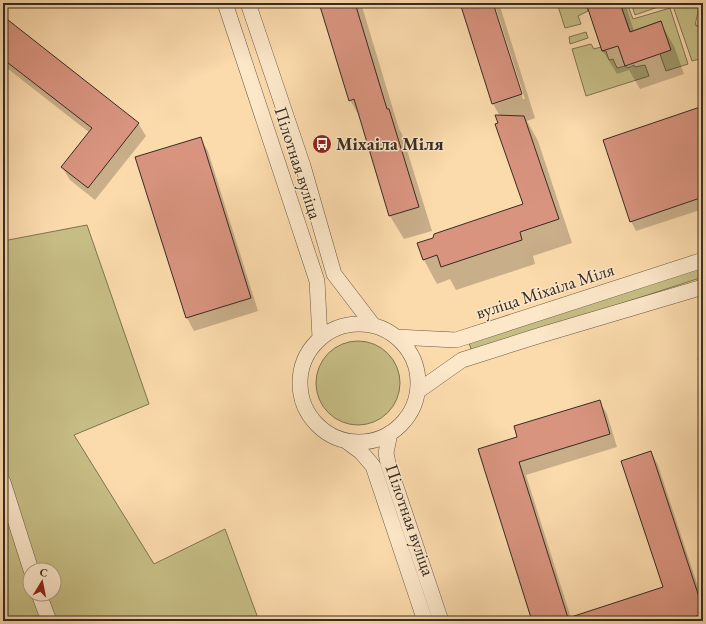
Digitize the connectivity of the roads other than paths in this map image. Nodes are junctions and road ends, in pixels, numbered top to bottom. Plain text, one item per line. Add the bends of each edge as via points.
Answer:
1 (225, 3) edge
2 (248, 3) edge
3 (703, 260) edge
4 (703, 287) edge
5 (373, 325) junction
6 (396, 337) junction
7 (320, 338) junction
8 (418, 391) junction
9 (390, 433) junction
10 (346, 441) junction
11 (3, 482) edge
12 (28, 562) edge
13 (42, 602) edge
14 (49, 621) edge
15 (425, 621) edge
16 (441, 621) edge

1 - 7 street, Пілотная вуліца via 317,281
2 - 5 street, Пілотная вуліца via 303,166 334,274
3 - 6 street, вуліца Міхаіла Міля via 456,340
4 - 8 street via 462,360
5 - 6 street
5 - 7 street via 354,324 336,328
6 - 8 street via 407,348 414,361
7 - 10 street via 308,352 301,370 300,388 305,406 314,422 329,434
8 - 9 street via 412,410 400,426
9 - 10 street via 383,438 365,442
9 - 16 street, Пілотная вуліца via 386,453 388,463
10 - 15 street, Пілотная вуліца via 361,452 373,466
11 - 12 street
13 - 14 street

